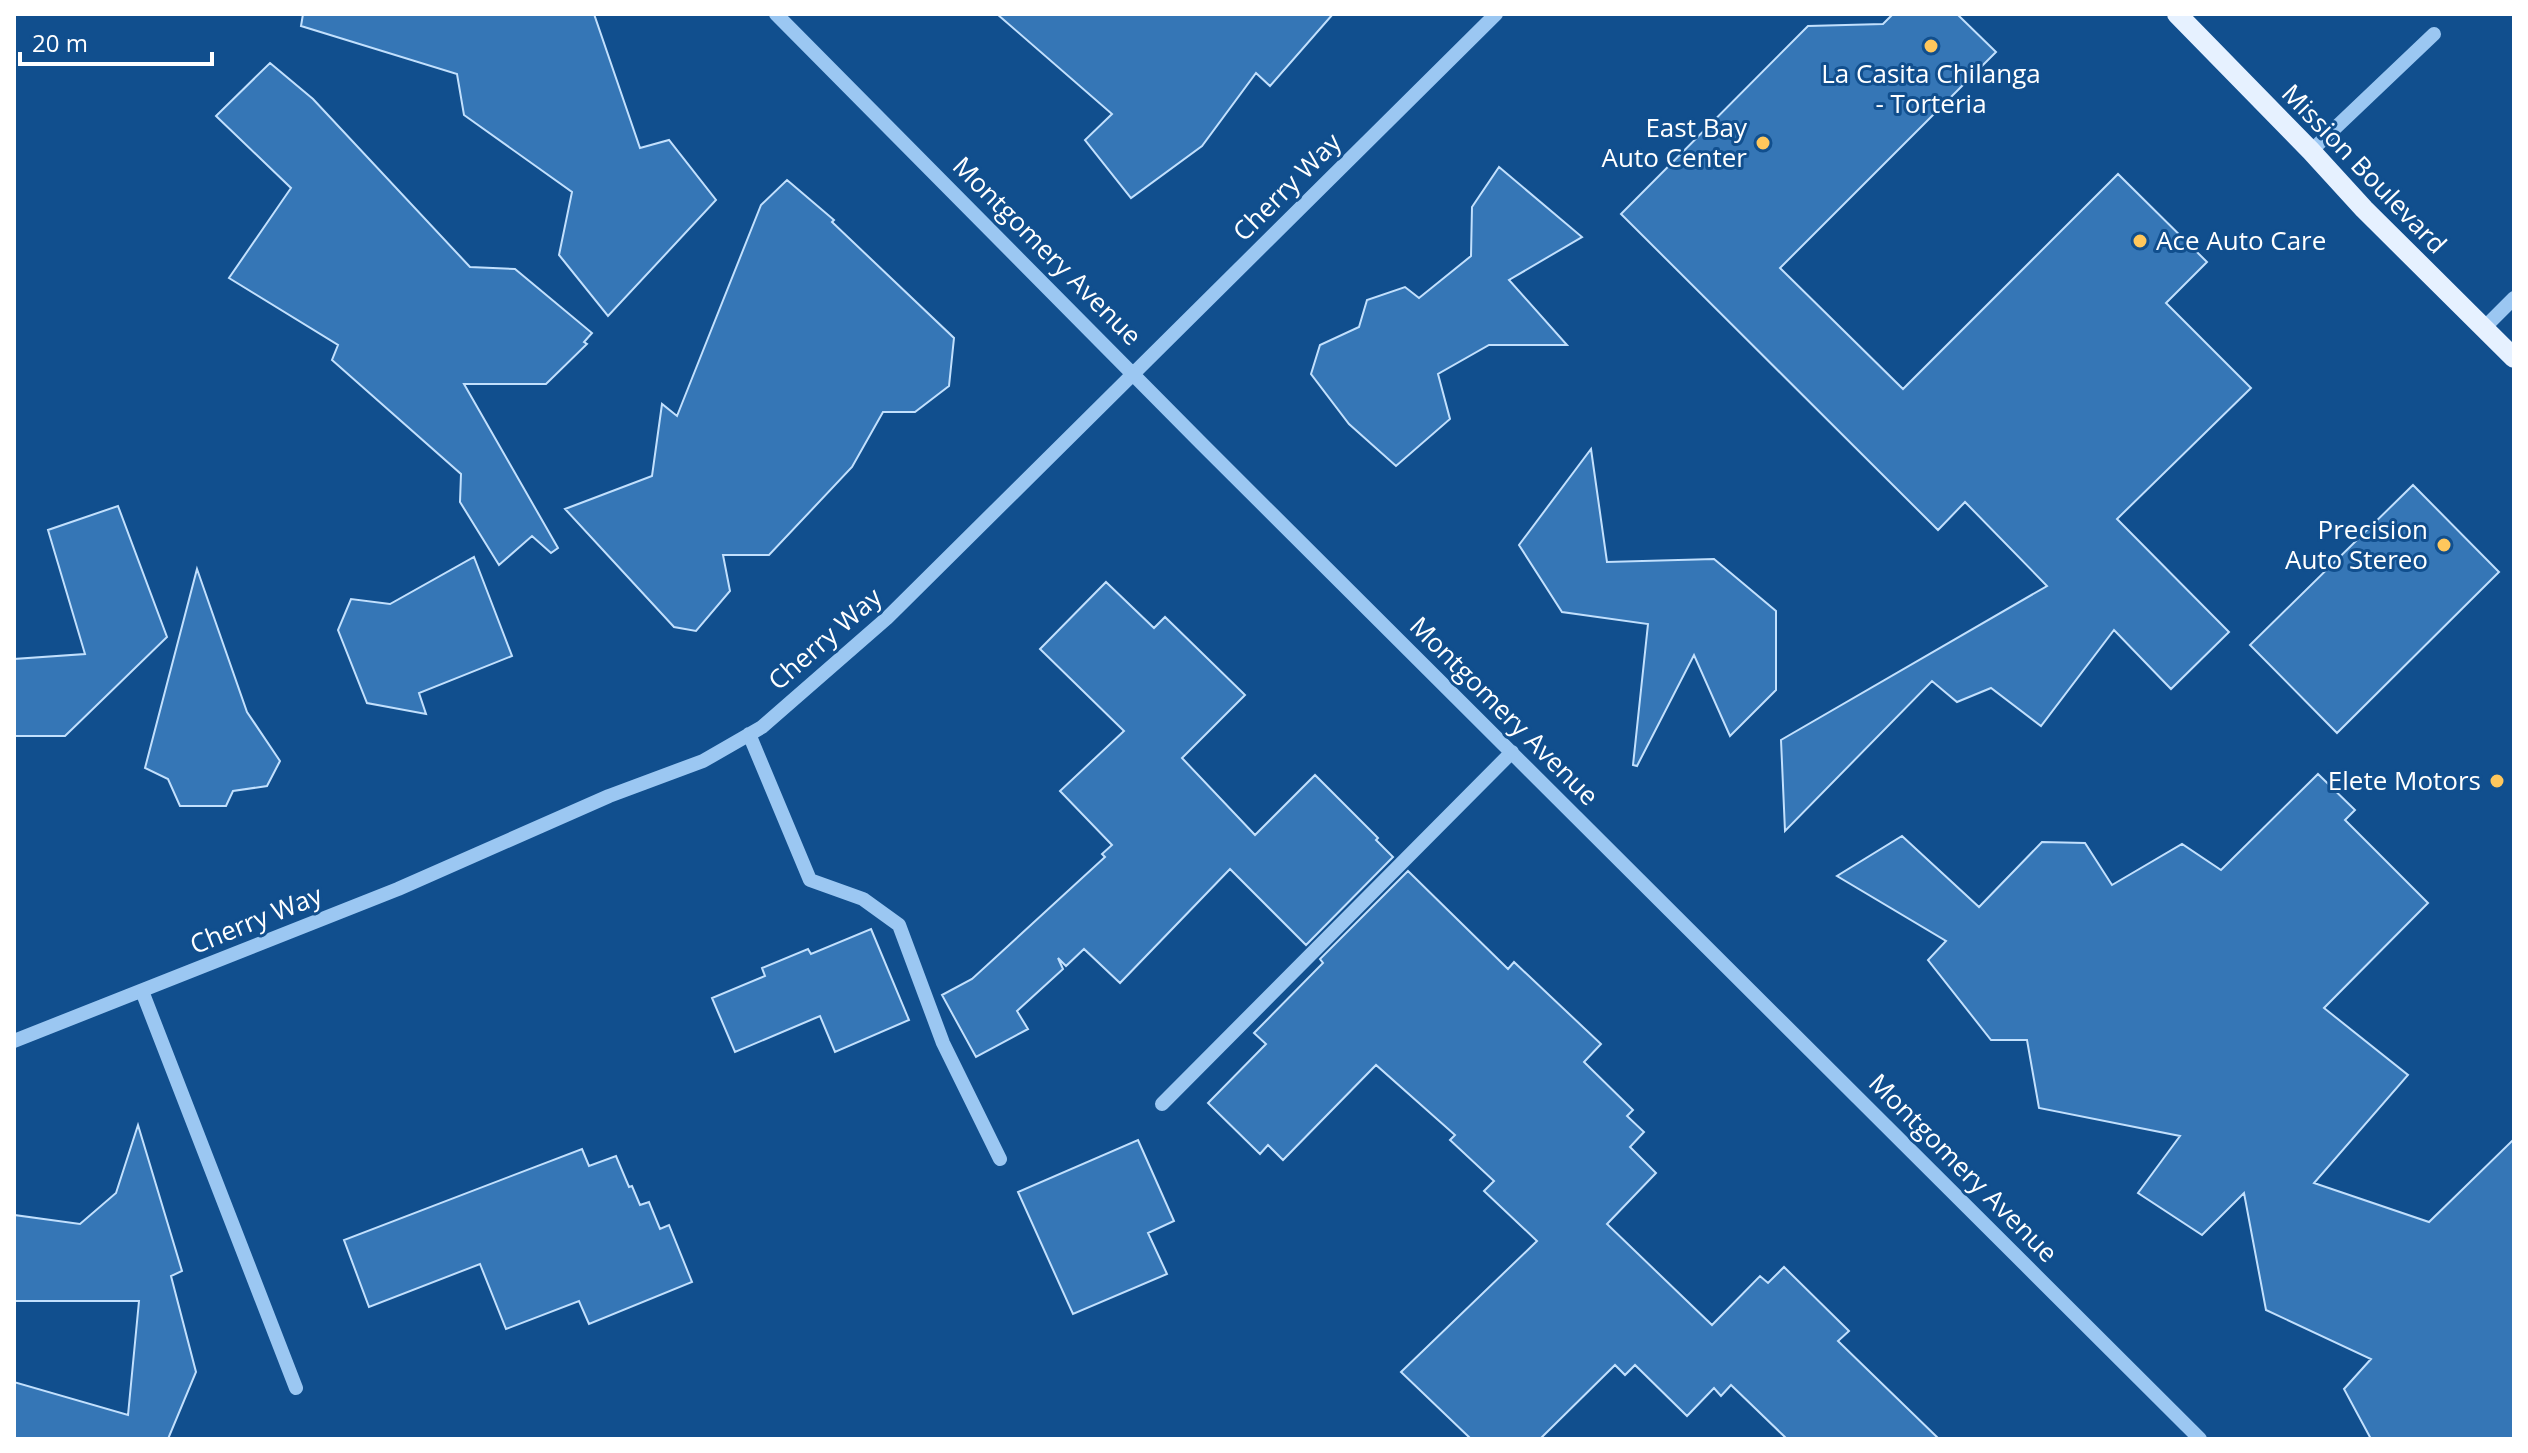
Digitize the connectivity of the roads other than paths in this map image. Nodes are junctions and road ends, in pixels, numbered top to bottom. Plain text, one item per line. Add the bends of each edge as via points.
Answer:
1 (776, 14) edge
2 (1496, 14) edge
3 (2177, 14) edge
4 (2434, 34) dead end
5 (2311, 151) junction
6 (2514, 298) edge
7 (2484, 328) junction
8 (2514, 358) edge
9 (1134, 372) junction
10 (749, 734) junction
11 (1512, 752) junction
12 (142, 991) junction
13 (14, 1041) edge
14 (1162, 1104) dead end
15 (1000, 1159) dead end
16 (296, 1388) dead end
17 (2200, 1439) edge

1 - 9 street, Montgomery Avenue
2 - 9 street, Cherry Way
3 - 5 main road, Mission Boulevard
4 - 5 street
5 - 7 main road, Mission Boulevard
6 - 7 street
7 - 8 main road, Mission Boulevard
9 - 10 street, Cherry Way via 887,618
9 - 11 street, Montgomery Avenue
10 - 12 street, Cherry Way via 703,761
10 - 15 street via 810,880 863,899 899,925 943,1043
11 - 14 street
11 - 17 street, Montgomery Avenue
12 - 13 street, Cherry Way
12 - 16 street

